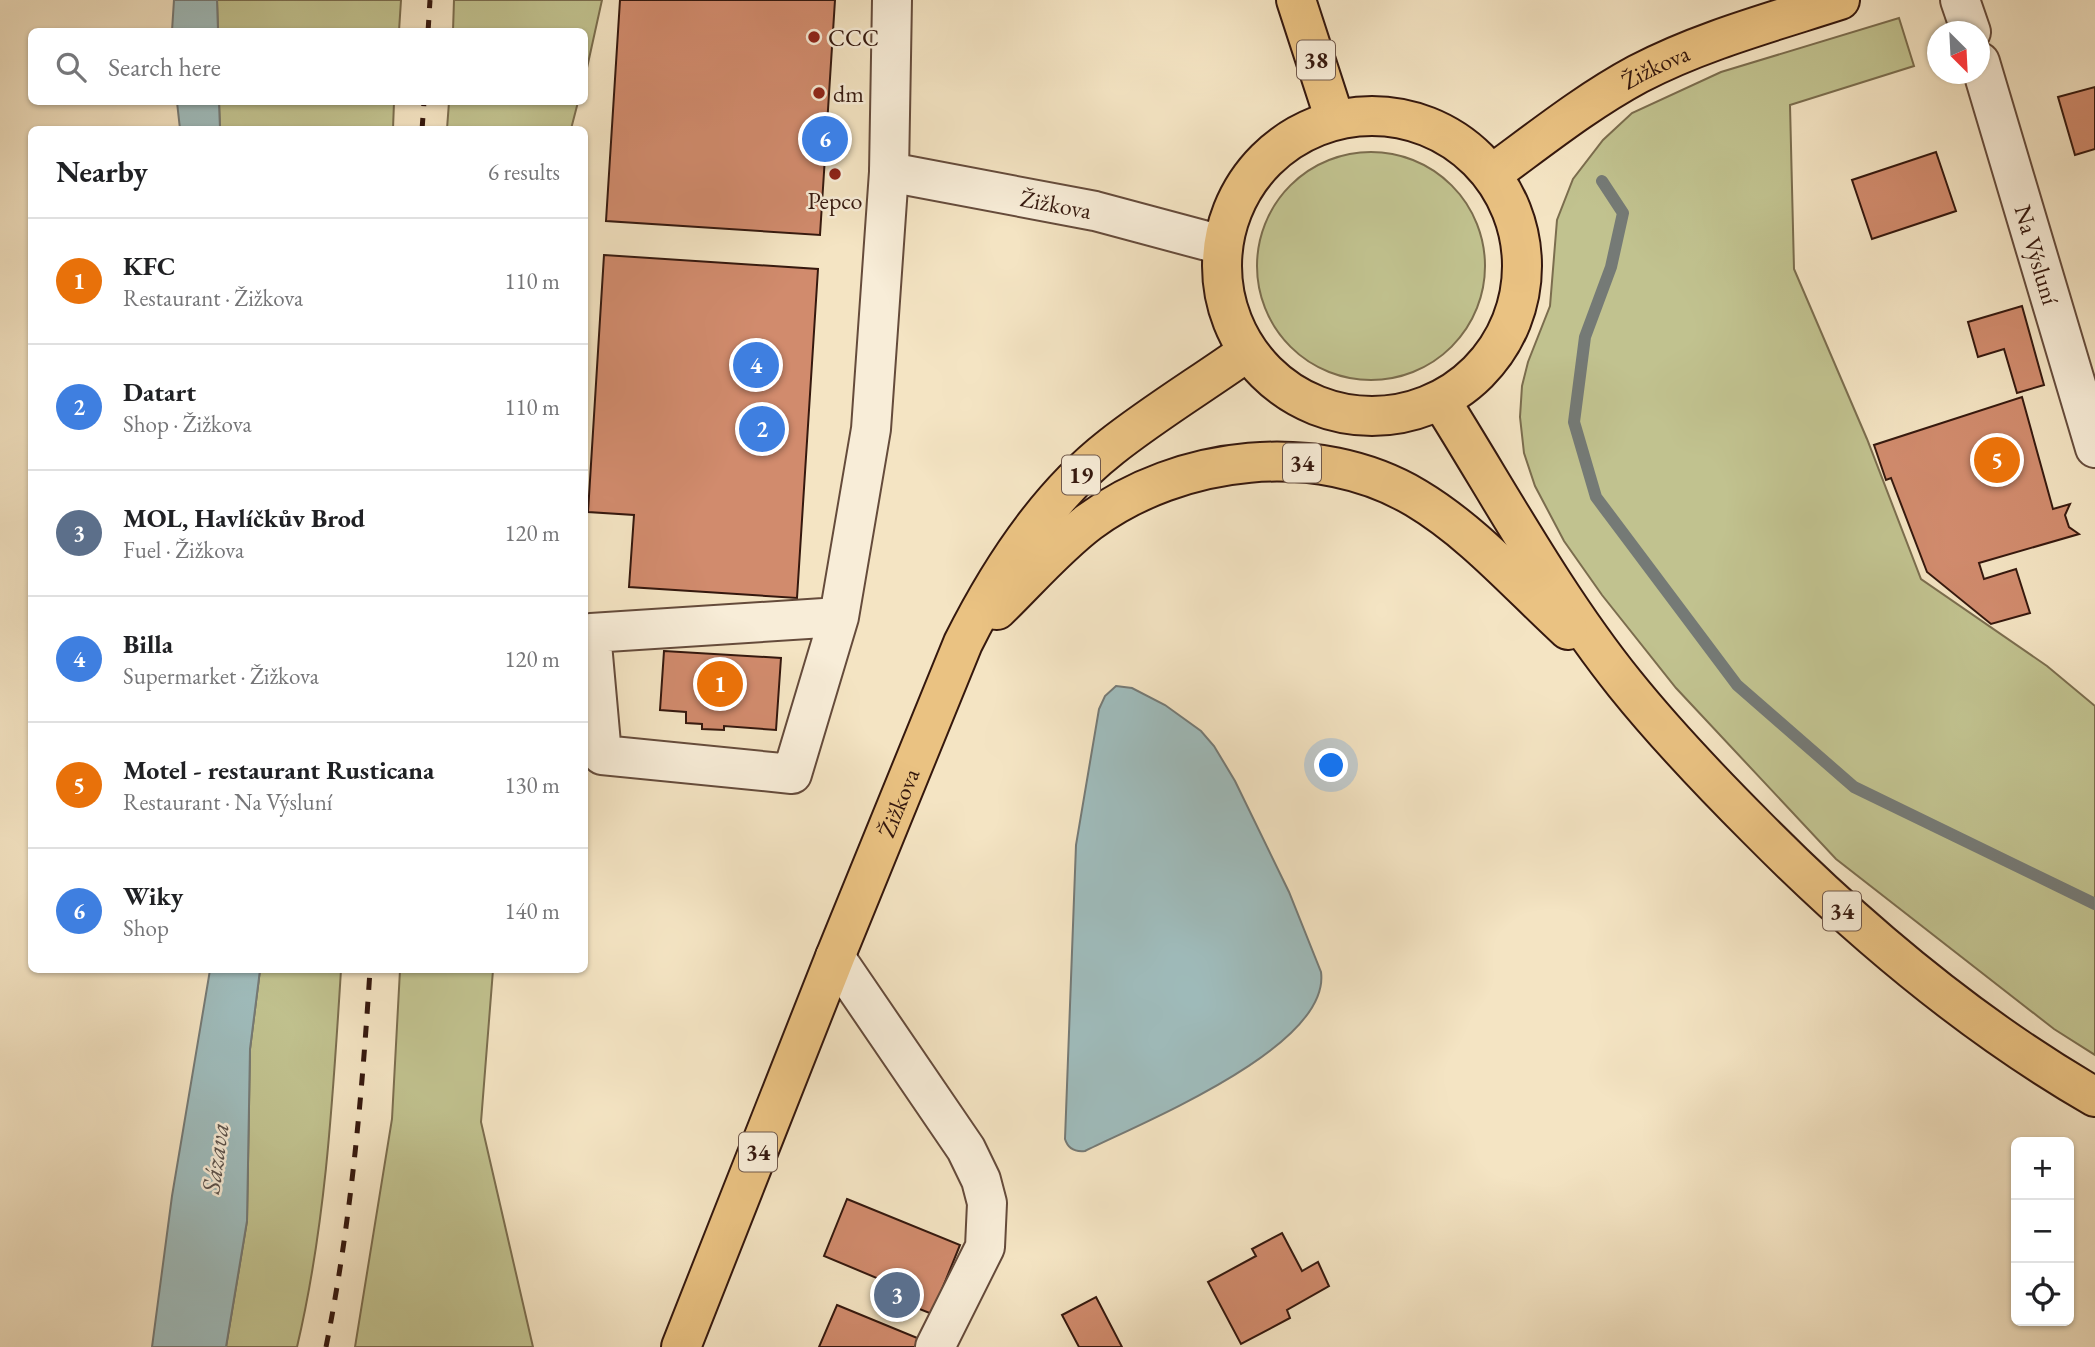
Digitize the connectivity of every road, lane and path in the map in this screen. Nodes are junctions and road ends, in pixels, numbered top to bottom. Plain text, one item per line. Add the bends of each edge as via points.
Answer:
1 (892, 0) edge
2 (1296, 0) edge
3 (1840, 0) edge
4 (1961, 0) edge
5 (1967, 21) edge
6 (1986, 84) edge
7 (1335, 120) junction
8 (889, 172) junction
9 (1492, 174) junction
10 (1222, 245) junction
11 (1248, 352) junction
12 (1441, 401) junction
13 (2095, 448) edge
14 (839, 617) junction
15 (963, 643) junction
16 (1625, 684) junction
17 (835, 957) junction
18 (2095, 1097) edge
19 (681, 1347) edge
20 (935, 1347) edge

1 - 8 street
2 - 7 main road, 38
3 - 9 main road, Žižkova via 1727,37 1640,73
4 - 5 street
6 - 13 street, Na Výsluní
7 - 9 main road, 34 via 1378,115 1421,123 1461,143
7 - 10 main road, 34 via 1301,132 1272,153 1248,179
8 - 10 street, Žižkova via 1095,211
8 - 14 street via 871,429
9 - 12 main road, 34 via 1518,226 1523,255 1516,313 1487,364
10 - 11 main road, 34 via 1222,282 1230,319
11 - 12 main road, 34 via 1268,376 1292,394 1330,410 1381,416
11 - 15 main road, Žižkova / 19 via 1110,448 1070,484 1013,556
12 - 16 main road, 34 via 1560,593
14 - 14 street via 591,633 602,755 792,774
15 - 16 main road, 34 via 1088,523 1139,492 1202,470 1293,463 1385,482 1441,514
15 - 17 main road, Žižkova / 34
16 - 18 main road, 34 via 1729,800 1844,913 1984,1025
17 - 19 main road, Žižkova / 34
17 - 20 street via 966,1149 981,1180 986,1203 985,1247

